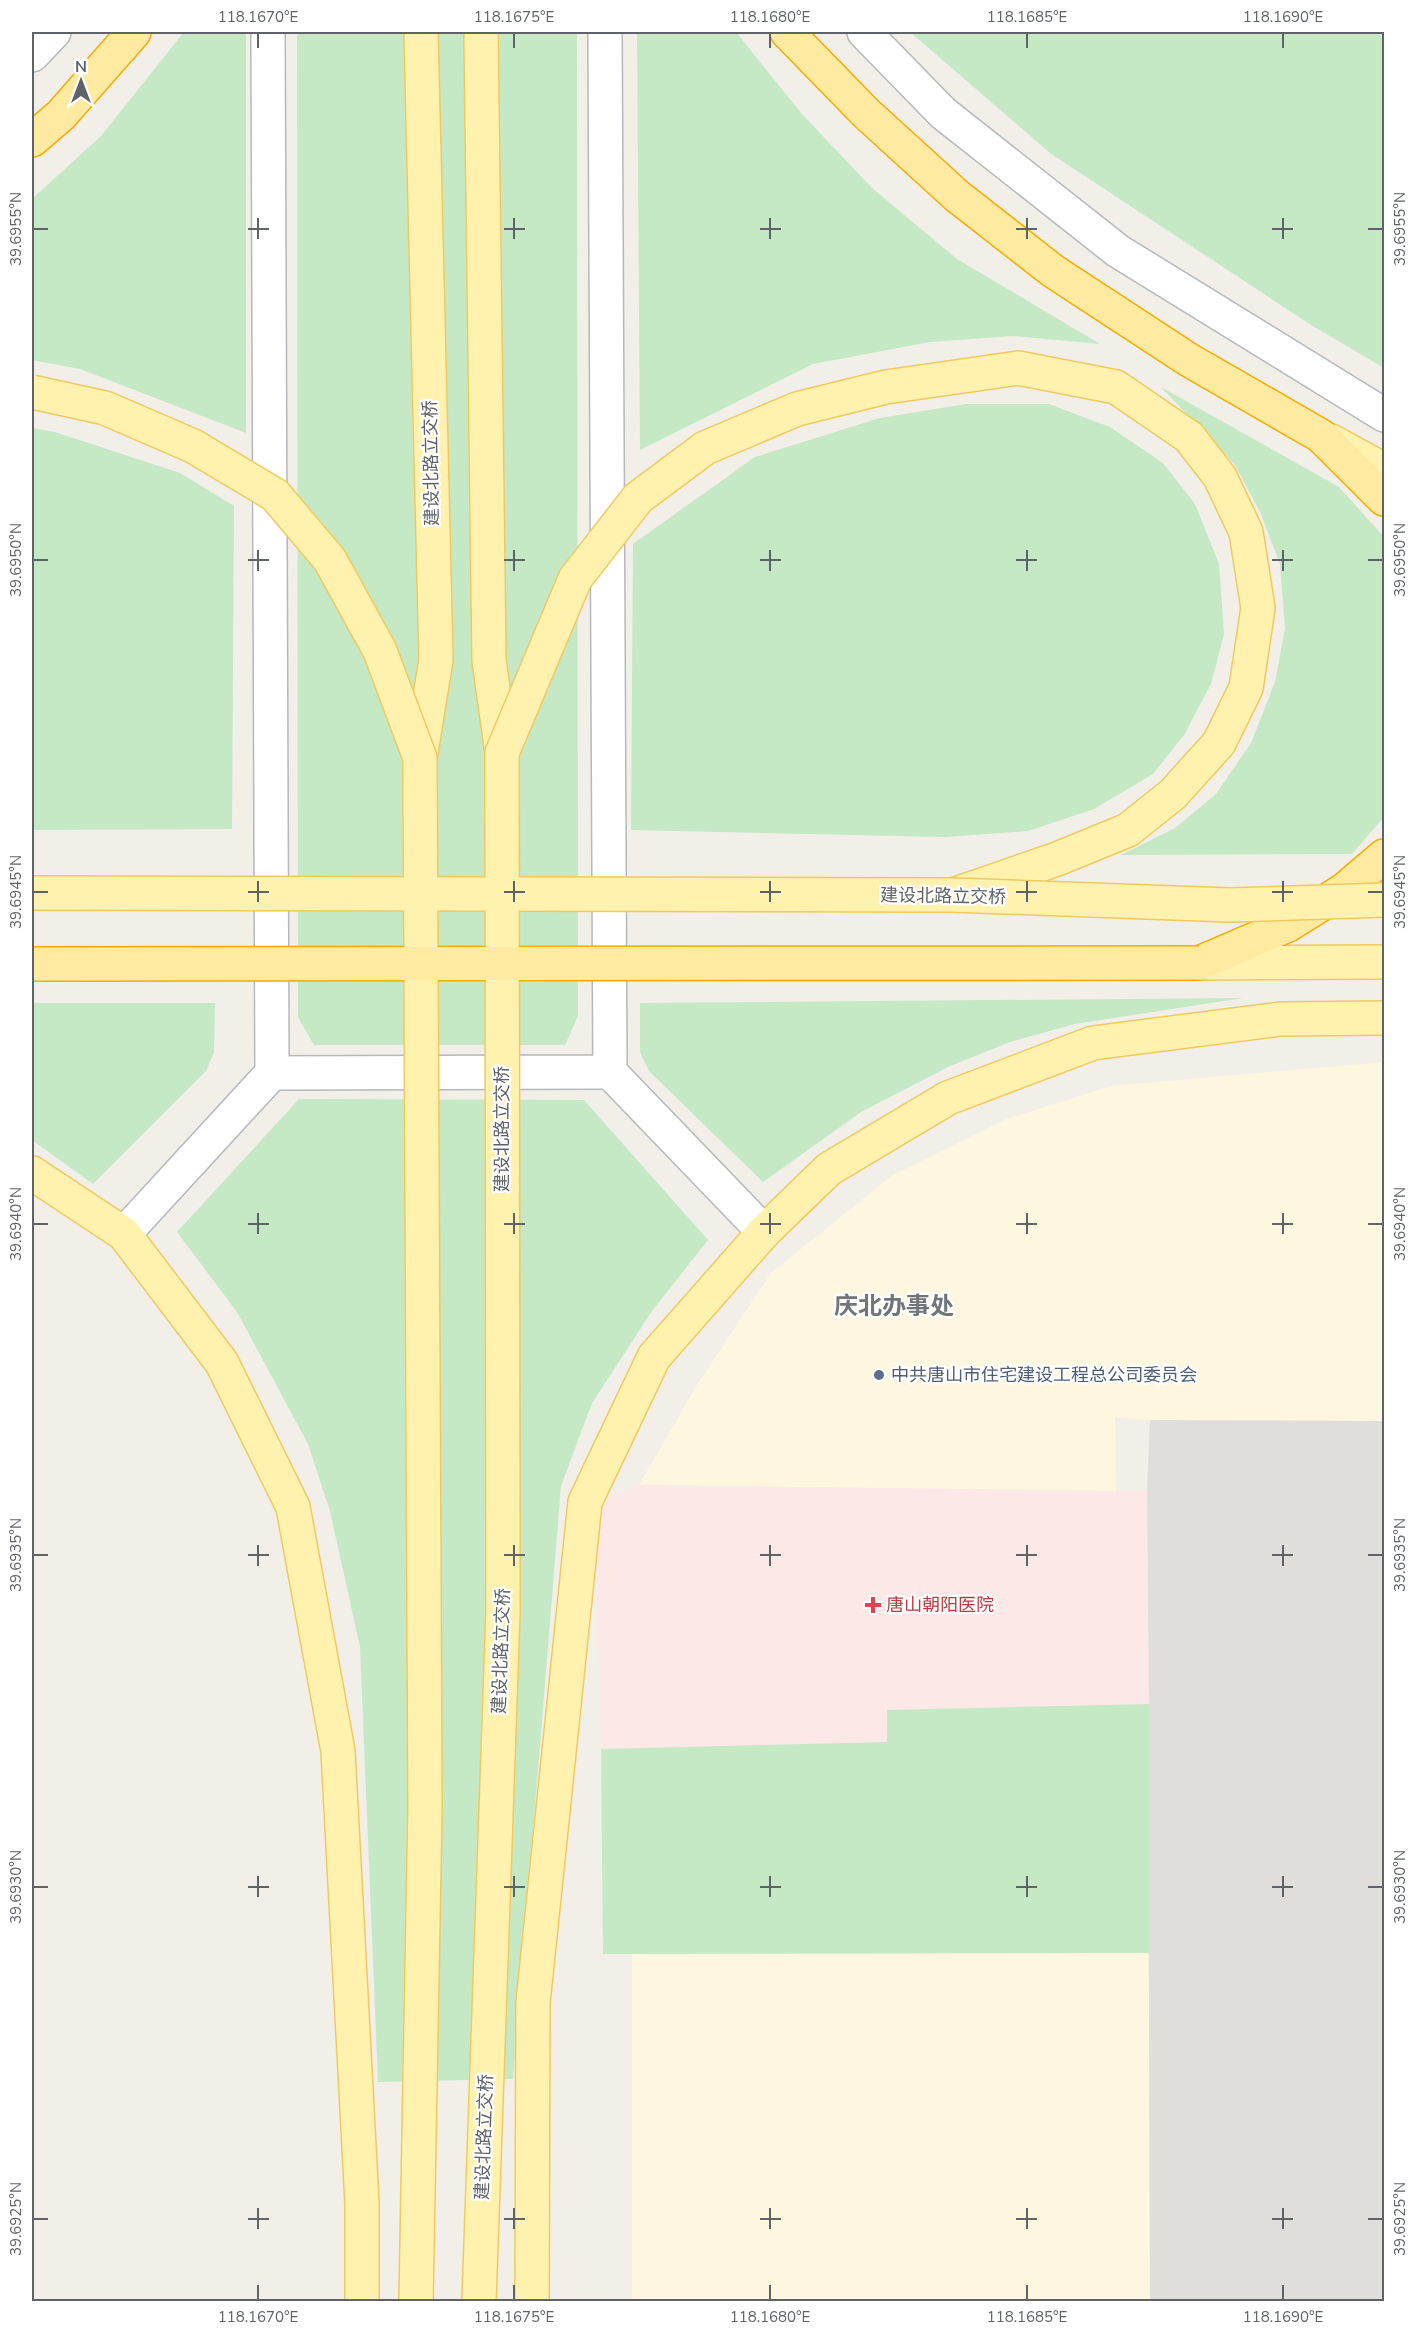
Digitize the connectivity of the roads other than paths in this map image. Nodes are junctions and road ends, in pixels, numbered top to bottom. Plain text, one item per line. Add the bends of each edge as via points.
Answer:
1 (54, 32) edge
2 (134, 32) edge
3 (268, 32) edge
4 (422, 32) edge
5 (481, 32) edge
6 (605, 32) edge
7 (787, 32) edge
8 (864, 32) edge
9 (32, 56) edge
10 (32, 140) edge
11 (32, 392) edge
12 (1384, 414) edge
13 (1321, 436) junction
14 (1384, 470) edge
15 (1384, 499) edge
16 (502, 753) junction
17 (420, 758) junction
18 (1384, 856) edge
19 (32, 893) edge
20 (952, 895) junction
21 (1335, 896) junction
22 (1384, 900) edge
23 (1384, 962) edge
24 (1199, 963) junction
25 (32, 964) edge
26 (1384, 1018) edge
27 (610, 1072) junction
28 (272, 1073) junction
29 (32, 1173) edge
30 (764, 1232) junction
31 (124, 1234) junction
32 (362, 2301) edge
33 (416, 2301) edge
34 (479, 2301) edge
35 (532, 2301) edge

1 - 9 street
2 - 10 highway via 61,115
3 - 28 street
4 - 17 main road, 建设北路立交桥 via 436,660
5 - 16 main road, 建设北路立交桥 via 489,660
6 - 27 street
7 - 13 highway via 866,113 957,196 1053,271 1189,360
8 - 12 street via 943,113 1118,250
11 - 17 main road, bridge via 105,408 194,446 275,495 330,560 380,651
13 - 14 main road
13 - 15 highway
16 - 20 main road, bridge via 575,579 638,498 705,448 797,409 886,387 1018,368 1116,387 1189,437 1220,477 1246,532 1258,608 1246,688 1219,743 1173,794 1128,830
16 - 34 main road, 建设北路立交桥, bridge via 503,1612
17 - 33 main road, 建设北路立交桥, bridge via 424,1808
18 - 21 highway
19 - 20 main road, 建设北路立交桥, bridge
20 - 21 main road, 建设北路立交桥, bridge via 1230,904
21 - 22 main road, 建设北路立交桥, bridge
21 - 24 highway via 1288,925
23 - 24 main road
24 - 25 highway, bridge
26 - 30 main road via 1281,1019 1093,1043 948,1098 829,1169
27 - 28 street
27 - 30 street
28 - 31 street
29 - 31 main road
30 - 35 main road via 654,1357 585,1502 533,2003
31 - 32 main road via 222,1363 293,1508 339,1751 362,2203

